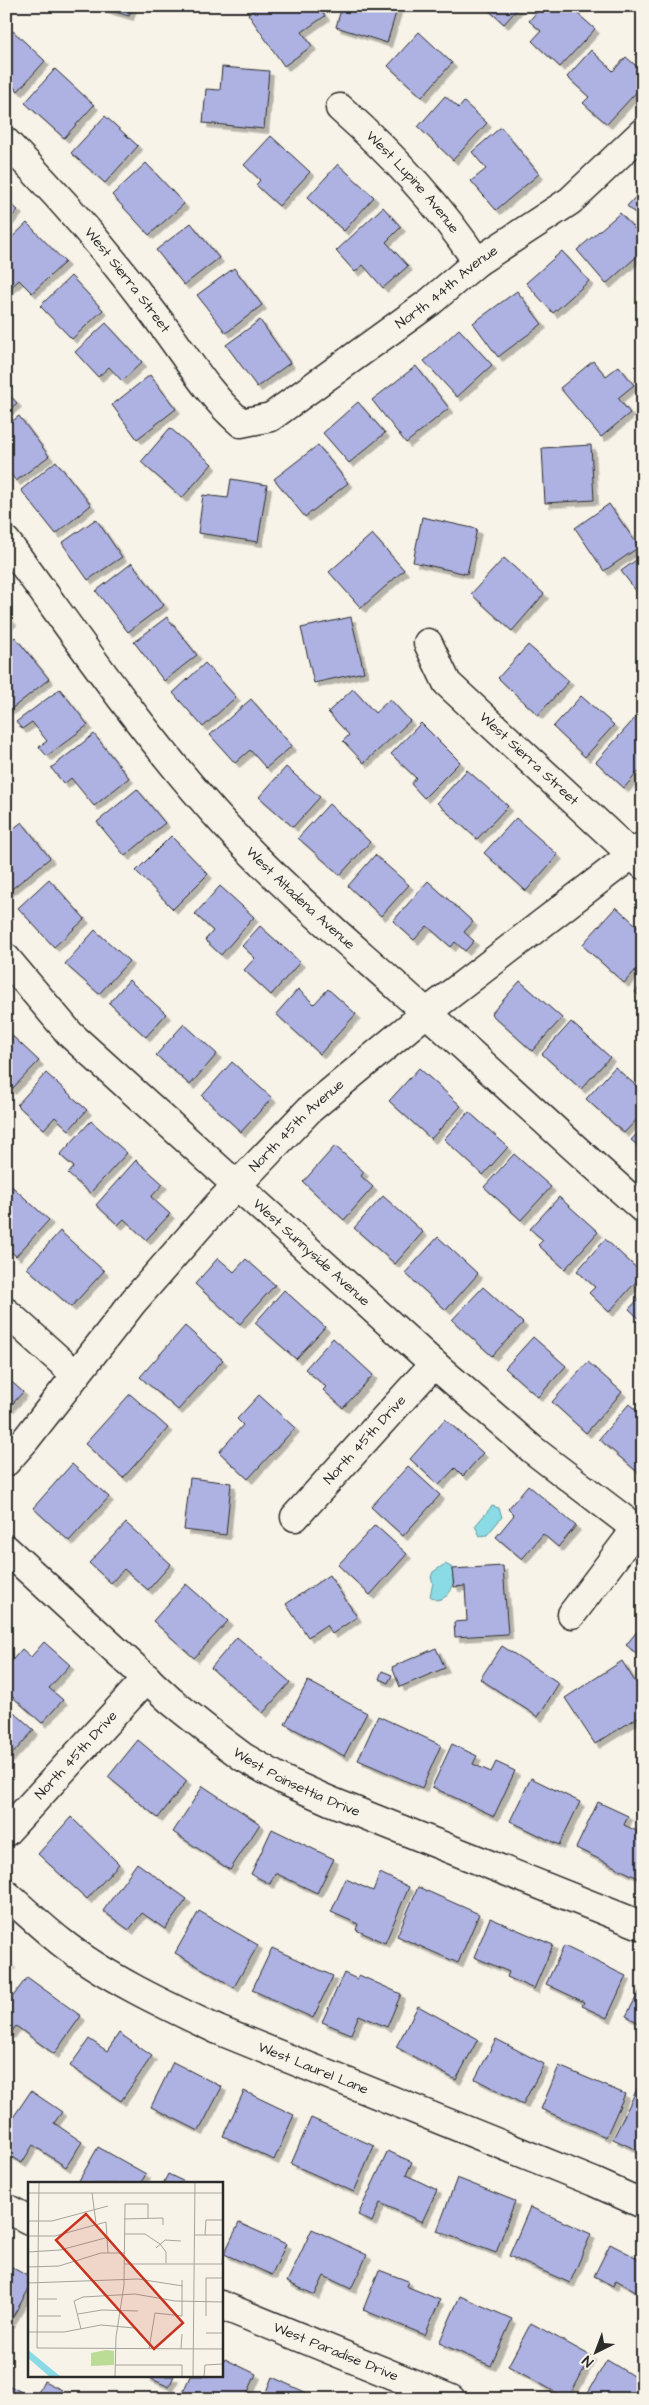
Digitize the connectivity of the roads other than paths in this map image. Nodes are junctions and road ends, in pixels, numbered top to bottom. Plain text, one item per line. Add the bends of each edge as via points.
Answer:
1 (340, 108) dead end
2 (643, 132) edge
3 (6, 142) edge
4 (477, 262) junction
5 (241, 423) joint
6 (6, 541) edge
7 (428, 643) dead end
8 (639, 855) edge
9 (6, 958) edge
10 (426, 1013) junction
11 (237, 1184) junction
12 (643, 1209) edge
13 (6, 1312) edge
14 (434, 1364) junction
15 (76, 1375) junction
16 (6, 1462) edge
17 (295, 1517) dead end
18 (639, 1531) edge
19 (6, 1549) edge
20 (572, 1614) dead end
21 (147, 1678) junction
22 (6, 1832) edge
23 (6, 1894) edge
24 (643, 1926) edge
25 (643, 2204) edge
26 (6, 2208) edge
27 (28, 2219) edge
28 (222, 2306) edge
29 (450, 2399) edge

1 - 4 street, West Lupine Avenue via 422,188
2 - 4 street, North 44th Avenue via 570,200
3 - 5 street, West Sierra Street via 95,238 221,406
4 - 5 street, North 44th Avenue via 430,302 271,417
6 - 10 street, West Altadena Avenue via 142,726 196,792 323,922
7 - 8 street, West Sierra Street via 447,683
8 - 10 street, North 45th Avenue
9 - 11 street, West Sunnyside Avenue via 70,1034
10 - 11 street, North 45th Avenue via 309,1110
10 - 12 street, West Altadena Avenue
11 - 14 street, West Sunnyside Avenue
11 - 15 street, North 45th Avenue via 133,1302
13 - 15 street
14 - 17 street, North 45th Drive
14 - 18 street, West Sunnyside Avenue via 533,1450
15 - 16 street, North 45th Avenue
18 - 20 street, West Sunnyside Avenue
19 - 21 street, West Poinsettia Drive
21 - 22 street, North 45th Drive
21 - 24 street, West Poinsettia Drive via 236,1752 283,1780
23 - 25 street, West Laurel Lane via 62,1943 182,2013
26 - 27 street
28 - 29 street, West Paradise Drive

